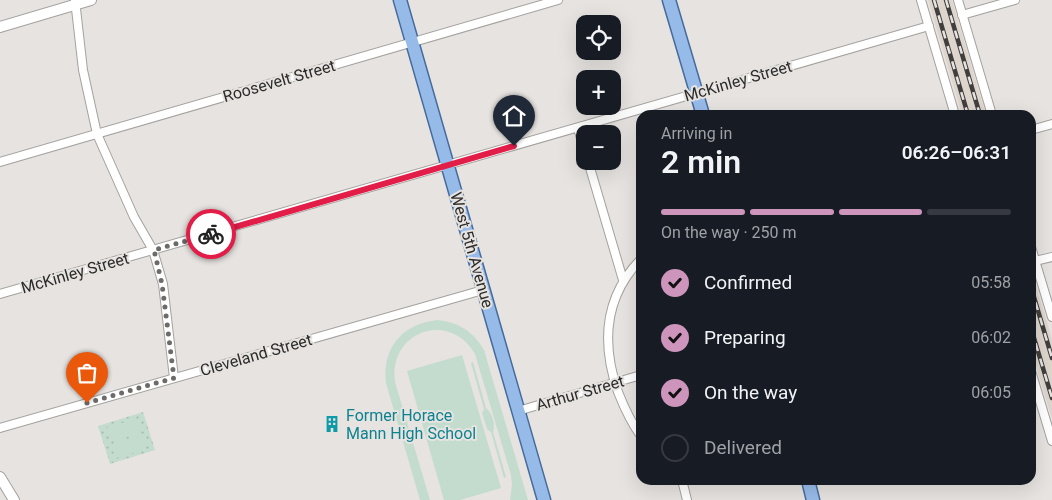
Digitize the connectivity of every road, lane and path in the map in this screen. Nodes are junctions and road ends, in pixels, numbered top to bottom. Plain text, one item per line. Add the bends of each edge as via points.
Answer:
1 (91, 0) edge
2 (400, 0) edge
3 (558, 0) edge
4 (669, 0) edge
5 (921, 0) edge
6 (958, 0) edge
7 (1015, 0) edge
8 (75, 2) edge
9 (962, 15) junction
10 (929, 26) junction
11 (0, 27) edge
12 (412, 43) junction
13 (696, 93) junction
14 (639, 110) edge
15 (701, 110) edge
16 (954, 110) edge
17 (990, 110) edge
18 (636, 111) edge
19 (1052, 124) edge
20 (588, 125) edge
21 (576, 129) edge
22 (1036, 129) edge
23 (97, 134) junction
24 (0, 162) edge
25 (447, 165) junction
26 (591, 170) edge
27 (154, 250) junction
28 (1052, 256) edge
29 (1036, 261) edge
30 (1036, 264) edge
31 (636, 265) edge
32 (623, 280) junction
33 (483, 290) junction
34 (0, 294) edge
35 (1052, 318) edge
36 (636, 377) edge
37 (174, 378) junction
38 (615, 383) junction
39 (1036, 399) edge
40 (518, 411) junction
41 (0, 428) edge
42 (636, 428) edge
43 (1052, 441) edge
44 (0, 477) edge
45 (683, 485) edge
46 (810, 485) edge
47 (14, 500) edge
48 (544, 500) edge
49 (687, 500) edge
50 (814, 500) edge

1 - 8 street
2 - 12 main road, West 5th Avenue
3 - 12 street, Roosevelt Street
4 - 13 main road
5 - 10 street
6 - 9 street
7 - 9 street
8 - 11 street
8 - 23 street via 82,70
9 - 17 street
10 - 13 street, McKinley Street
10 - 16 street
12 - 23 street, Roosevelt Street
12 - 25 main road, West 5th Avenue
13 - 14 street, McKinley Street
13 - 15 main road
18 - 20 street, McKinley Street
19 - 22 street
21 - 25 street, McKinley Street
23 - 24 street, Roosevelt Street
23 - 27 street via 134,217
25 - 27 street, McKinley Street
25 - 33 main road, West 5th Avenue
26 - 32 street
27 - 34 street, McKinley Street
27 - 37 street via 162,284
28 - 29 street
30 - 35 street
31 - 32 street
32 - 38 street via 608,324 608,354
33 - 37 street, Cleveland Street
33 - 40 main road, West 5th Avenue
36 - 38 street, Arthur Street
37 - 41 street, Cleveland Street
38 - 40 street, Arthur Street
38 - 42 street
39 - 43 street
40 - 48 main road, West 5th Avenue
44 - 47 street
45 - 49 street
46 - 50 main road

